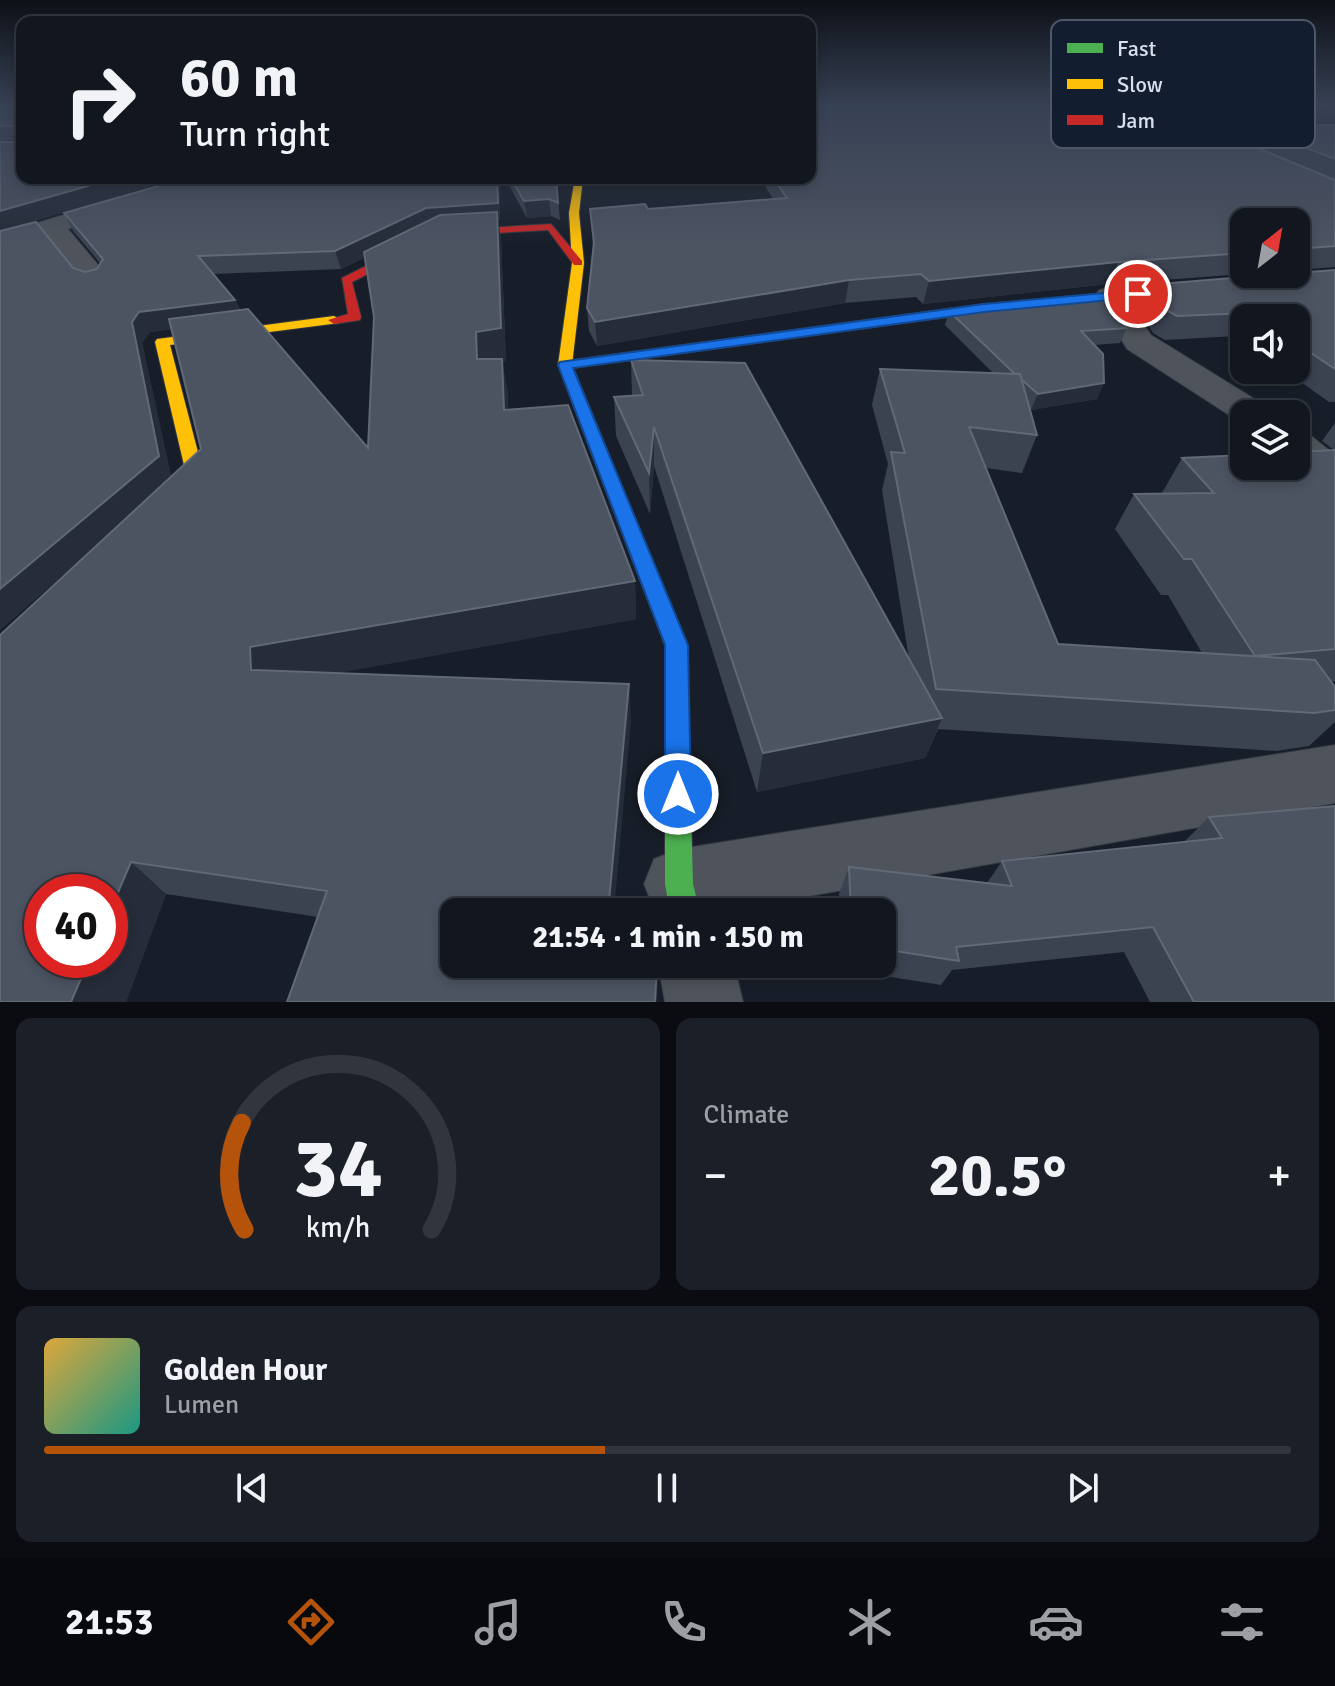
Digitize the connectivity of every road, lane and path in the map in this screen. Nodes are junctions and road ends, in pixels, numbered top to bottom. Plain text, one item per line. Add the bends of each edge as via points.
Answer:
1 (190, 184) edge
2 (578, 184) edge
3 (52, 226) junction
4 (0, 242) edge
5 (578, 263) junction
6 (96, 279) edge
7 (1215, 288) edge
8 (1110, 296) junction
9 (565, 365) junction
10 (1231, 400) edge
11 (1310, 455) edge
12 (1335, 476) edge
13 (162, 515) edge
14 (1335, 774) edge
15 (682, 898) edge
16 (699, 978) edge
17 (704, 1002) edge

1 - 3 street
2 - 5 street via 574,213
3 - 4 street
3 - 6 street
5 - 9 street
5 - 13 street via 551,227 440,233 346,281 355,317 162,342 197,483
7 - 8 street
8 - 9 street
8 - 10 street via 1139,342
9 - 15 street via 676,645
11 - 12 street
14 - 15 street
16 - 17 street

